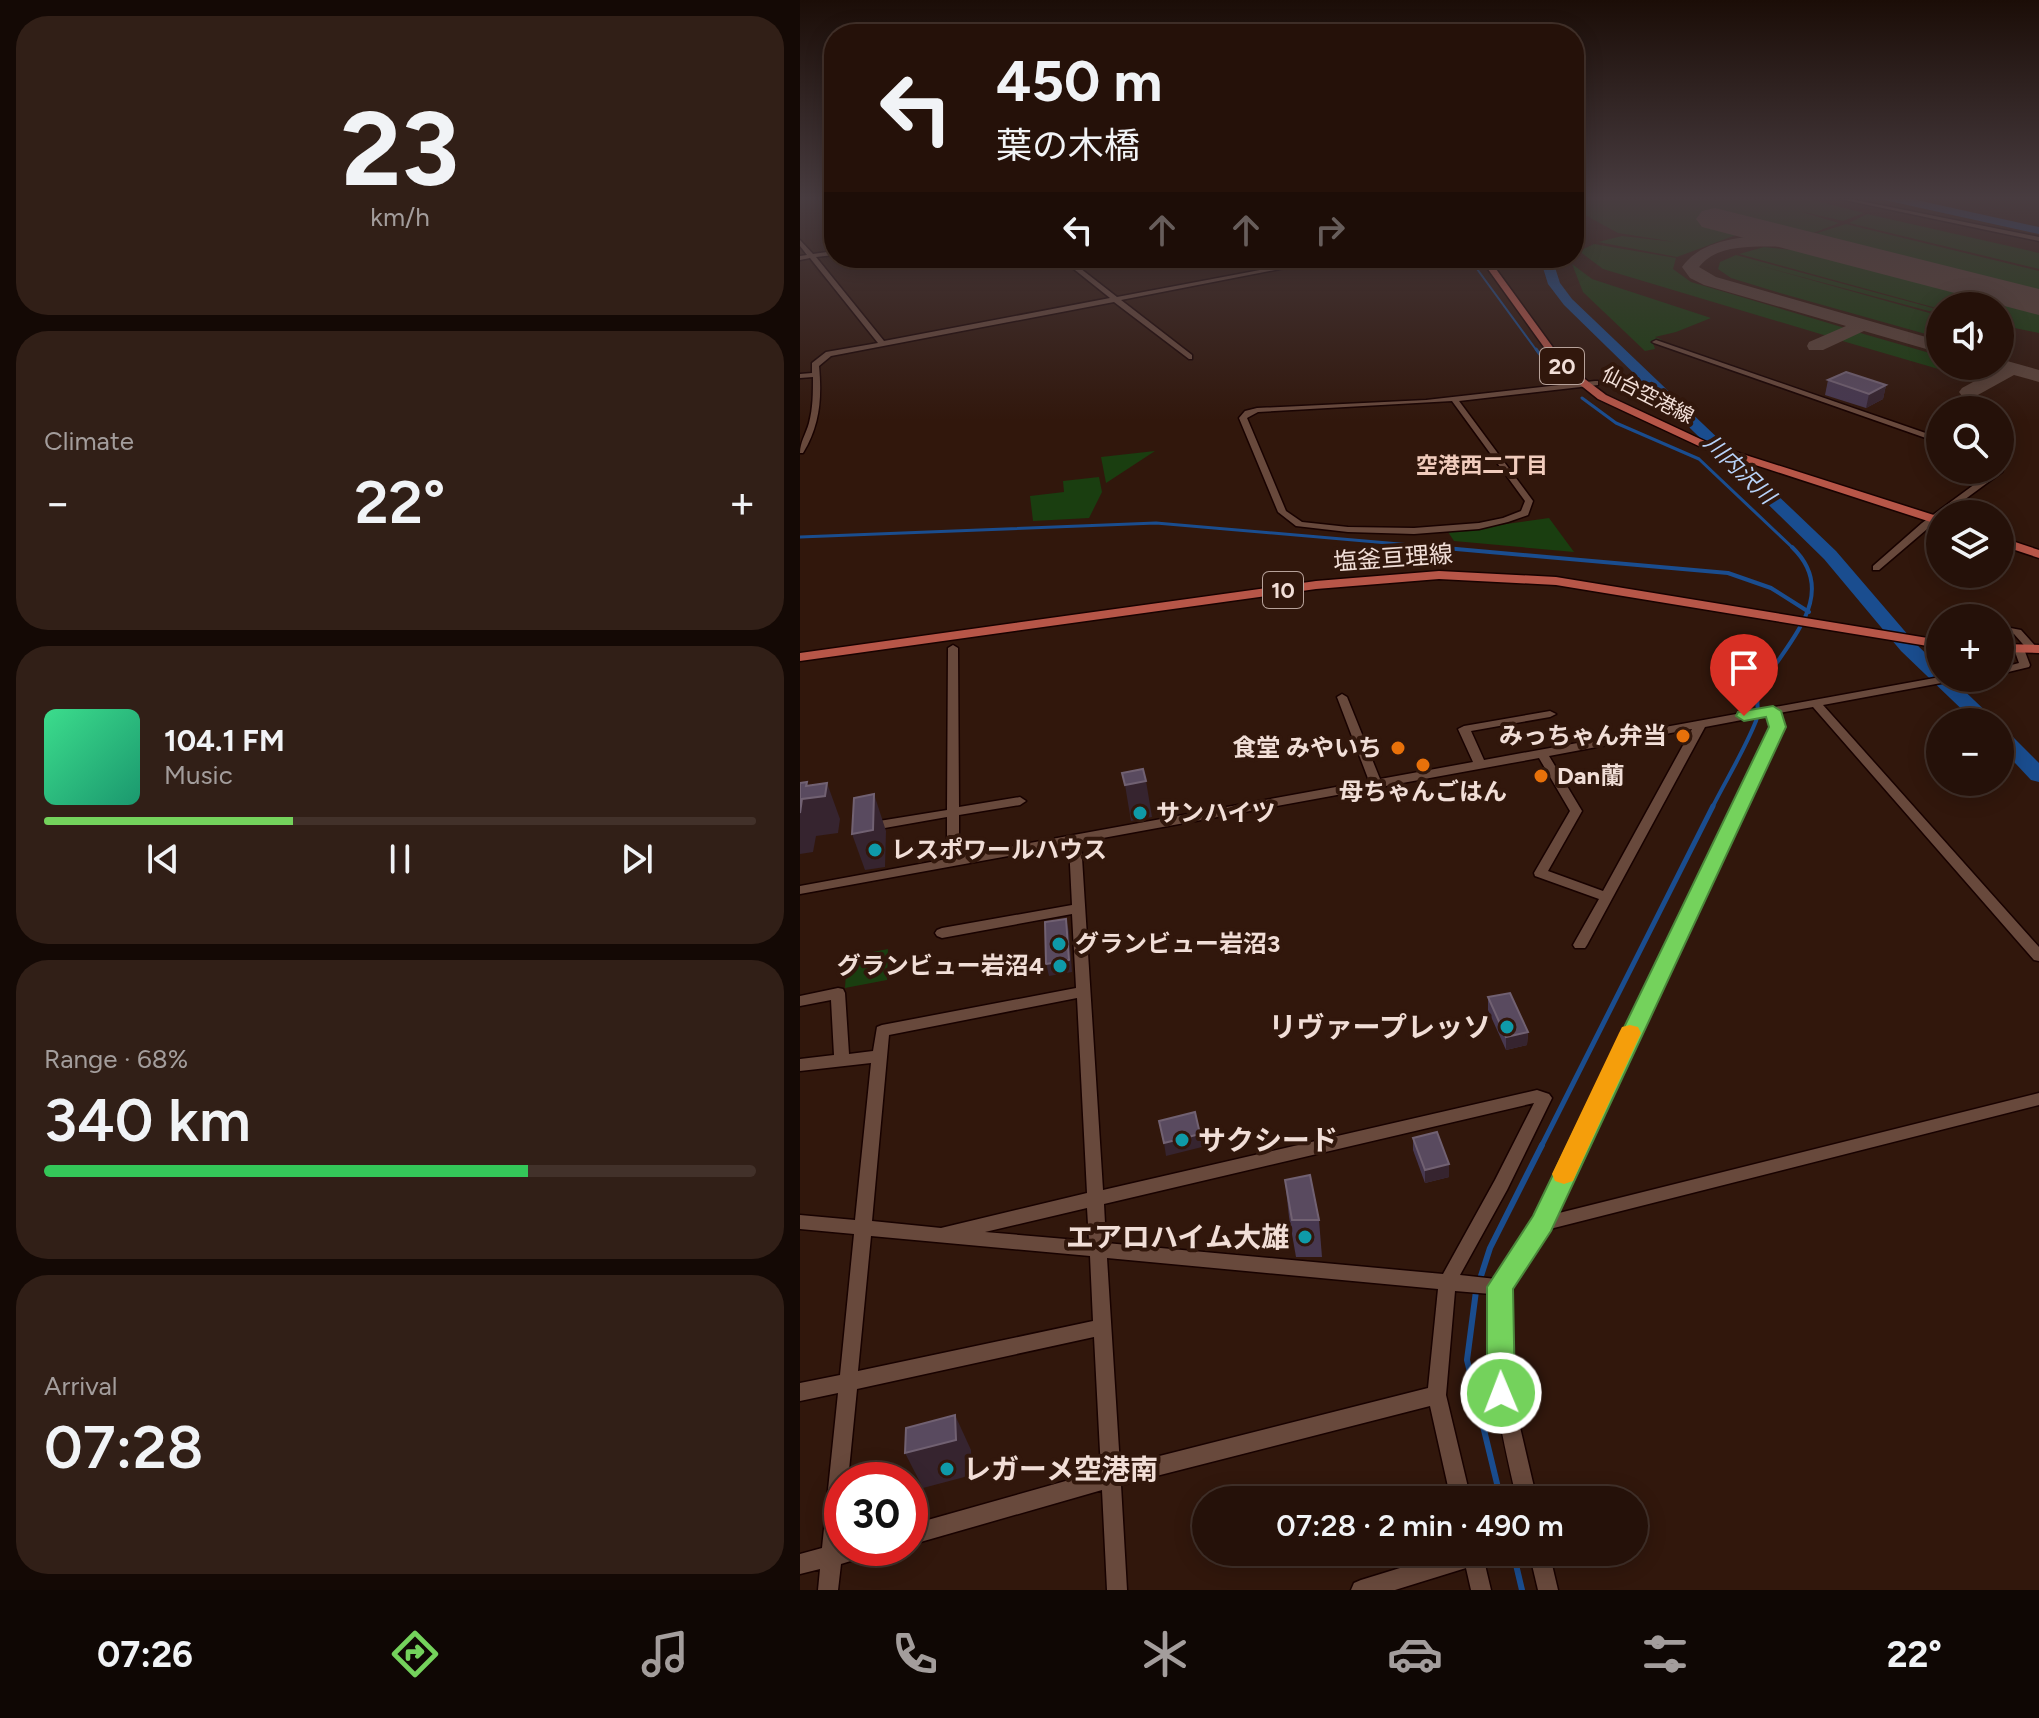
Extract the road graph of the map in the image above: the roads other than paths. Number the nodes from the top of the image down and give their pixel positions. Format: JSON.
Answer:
{"nodes":[{"id":1,"x":826,"y":273,"type":"edge"},
{"id":2,"x":1082,"y":273,"type":"edge"},
{"id":3,"x":1252,"y":273,"type":"edge"},
{"id":4,"x":1495,"y":273,"type":"edge"},
{"id":5,"x":1503,"y":273,"type":"edge"},
{"id":6,"x":1115,"y":299,"type":"junction"},
{"id":7,"x":1656,"y":342,"type":"dead end"},
{"id":8,"x":882,"y":343,"type":"junction"},
{"id":9,"x":1189,"y":357,"type":"dead end"},
{"id":10,"x":800,"y":369,"type":"edge"},
{"id":11,"x":816,"y":372,"type":"junction"},
{"id":12,"x":800,"y":376,"type":"edge"},
{"id":13,"x":1595,"y":383,"type":"junction"},
{"id":14,"x":1583,"y":385,"type":"junction"},
{"id":15,"x":1455,"y":400,"type":"junction"},
{"id":16,"x":1672,"y":429,"type":"junction"},
{"id":17,"x":1926,"y":436,"type":"edge"},
{"id":18,"x":800,"y":451,"type":"edge"},
{"id":19,"x":1981,"y":484,"type":"edge"},
{"id":20,"x":1960,"y":500,"type":"edge"},
{"id":21,"x":1926,"y":513,"type":"edge"},
{"id":22,"x":1926,"y":527,"type":"edge"},
{"id":23,"x":2014,"y":538,"type":"edge"},
{"id":24,"x":2014,"y":546,"type":"edge"},
{"id":25,"x":2039,"y":546,"type":"edge"},
{"id":26,"x":2039,"y":554,"type":"edge"},
{"id":27,"x":1876,"y":568,"type":"dead end"},
{"id":28,"x":2014,"y":632,"type":"edge"},
{"id":29,"x":1926,"y":642,"type":"edge"},
{"id":30,"x":953,"y":648,"type":"dead end"},
{"id":31,"x":2030,"y":649,"type":"edge"},
{"id":32,"x":800,"y":657,"type":"edge"},
{"id":33,"x":2014,"y":668,"type":"edge"},
{"id":34,"x":1926,"y":683,"type":"edge"},
{"id":35,"x":1342,"y":697,"type":"dead end"},
{"id":36,"x":1815,"y":703,"type":"junction"},
{"id":37,"x":1772,"y":711,"type":"junction"},
{"id":38,"x":1550,"y":714,"type":"dead end"},
{"id":39,"x":1701,"y":724,"type":"junction"},
{"id":40,"x":1542,"y":753,"type":"junction"},
{"id":41,"x":1480,"y":765,"type":"junction"},
{"id":42,"x":1376,"y":784,"type":"junction"},
{"id":43,"x":1020,"y":801,"type":"dead end"},
{"id":44,"x":953,"y":813,"type":"junction"},
{"id":45,"x":879,"y":825,"type":"dead end"},
{"id":46,"x":1075,"y":840,"type":"junction"},
{"id":47,"x":953,"y":862,"type":"junction"},
{"id":48,"x":800,"y":890,"type":"edge"},
{"id":49,"x":1606,"y":897,"type":"junction"},
{"id":50,"x":1079,"y":908,"type":"junction"},
{"id":51,"x":942,"y":933,"type":"dead end"},
{"id":52,"x":1580,"y":945,"type":"dead end"},
{"id":53,"x":2039,"y":956,"type":"edge"},
{"id":54,"x":1083,"y":992,"type":"junction"},
{"id":55,"x":800,"y":1001,"type":"edge"},
{"id":56,"x":881,"y":1056,"type":"junction"},
{"id":57,"x":842,"y":1060,"type":"junction"},
{"id":58,"x":800,"y":1065,"type":"edge"},
{"id":59,"x":2039,"y":1099,"type":"edge"},
{"id":60,"x":1094,"y":1197,"type":"junction"},
{"id":61,"x":800,"y":1222,"type":"edge"},
{"id":62,"x":1542,"y":1224,"type":"junction"},
{"id":63,"x":864,"y":1228,"type":"junction"},
{"id":64,"x":947,"y":1233,"type":"junction"},
{"id":65,"x":1098,"y":1251,"type":"junction"},
{"id":66,"x":1452,"y":1284,"type":"junction"},
{"id":67,"x":1500,"y":1287,"type":"junction"},
{"id":68,"x":1102,"y":1327,"type":"junction"},
{"id":69,"x":850,"y":1380,"type":"junction"},
{"id":70,"x":800,"y":1392,"type":"edge"},
{"id":71,"x":1437,"y":1395,"type":"junction"},
{"id":72,"x":842,"y":1462,"type":"edge"},
{"id":73,"x":1111,"y":1478,"type":"junction"},
{"id":74,"x":1458,"y":1486,"type":"edge"},
{"id":75,"x":1524,"y":1486,"type":"edge"},
{"id":76,"x":928,"y":1530,"type":"edge"},
{"id":77,"x":824,"y":1559,"type":"edge"},
{"id":78,"x":800,"y":1564,"type":"edge"},
{"id":79,"x":831,"y":1566,"type":"edge"},
{"id":80,"x":1436,"y":1566,"type":"edge"},
{"id":81,"x":1476,"y":1566,"type":"edge"},
{"id":82,"x":1542,"y":1566,"type":"edge"},
{"id":83,"x":828,"y":1590,"type":"edge"},
{"id":84,"x":1117,"y":1590,"type":"edge"},
{"id":85,"x":1361,"y":1590,"type":"edge"},
{"id":86,"x":1481,"y":1590,"type":"edge"},
{"id":87,"x":1548,"y":1590,"type":"edge"}],
"edges":[{"from":1,"to":8,"type":"street"},
{"from":2,"to":6,"type":"street"},
{"from":3,"to":6,"type":"street"},
{"from":4,"to":14,"type":"main road","name":"仙台空港線","number":"20"},
{"from":5,"to":13,"type":"main road","name":"仙台空港線","number":"20"},
{"from":6,"to":8,"type":"street"},
{"from":6,"to":9,"type":"street"},
{"from":7,"to":17,"type":"street"},
{"from":8,"to":11,"type":"street"},
{"from":10,"to":11,"type":"street"},
{"from":11,"to":12,"type":"street"},
{"from":11,"to":18,"type":"street"},
{"from":13,"to":14,"type":"street"},
{"from":13,"to":16,"type":"main road","name":"仙台空港線","number":"20"},
{"from":14,"to":15,"type":"street"},
{"from":14,"to":16,"type":"main road","name":"仙台空港線","number":"20"},
{"from":15,"to":15,"type":"street"},
{"from":16,"to":21,"type":"main road","name":"仙台空港線","number":"20"},
{"from":19,"to":20,"type":"street"},
{"from":22,"to":27,"type":"street"},
{"from":23,"to":25,"type":"main road"},
{"from":24,"to":26,"type":"main road"},
{"from":28,"to":31,"type":"street"},
{"from":29,"to":32,"type":"main road","name":"塩釜亘理線","number":"10"},
{"from":30,"to":44,"type":"street"},
{"from":31,"to":33,"type":"street"},
{"from":34,"to":36,"type":"street"},
{"from":35,"to":42,"type":"street"},
{"from":36,"to":37,"type":"street"},
{"from":36,"to":53,"type":"street"},
{"from":37,"to":39,"type":"street"},
{"from":37,"to":62,"type":"street"},
{"from":38,"to":41,"type":"street"},
{"from":39,"to":40,"type":"street"},
{"from":39,"to":49,"type":"street"},
{"from":40,"to":41,"type":"street"},
{"from":40,"to":49,"type":"street"},
{"from":41,"to":42,"type":"street"},
{"from":42,"to":46,"type":"street"},
{"from":43,"to":44,"type":"street"},
{"from":44,"to":45,"type":"street"},
{"from":44,"to":47,"type":"street"},
{"from":46,"to":47,"type":"street"},
{"from":46,"to":50,"type":"street"},
{"from":47,"to":48,"type":"street"},
{"from":49,"to":52,"type":"street"},
{"from":50,"to":51,"type":"street"},
{"from":50,"to":54,"type":"street"},
{"from":54,"to":56,"type":"street"},
{"from":54,"to":60,"type":"street"},
{"from":55,"to":57,"type":"street"},
{"from":56,"to":57,"type":"street"},
{"from":56,"to":63,"type":"street"},
{"from":57,"to":58,"type":"street"},
{"from":59,"to":62,"type":"street"},
{"from":60,"to":64,"type":"street"},
{"from":60,"to":65,"type":"street"},
{"from":60,"to":66,"type":"street"},
{"from":61,"to":63,"type":"street"},
{"from":62,"to":67,"type":"street"},
{"from":63,"to":64,"type":"street"},
{"from":63,"to":69,"type":"street"},
{"from":64,"to":65,"type":"street"},
{"from":65,"to":66,"type":"street"},
{"from":65,"to":68,"type":"street"},
{"from":66,"to":67,"type":"street"},
{"from":66,"to":71,"type":"street"},
{"from":67,"to":75,"type":"street"},
{"from":68,"to":69,"type":"street"},
{"from":68,"to":73,"type":"street"},
{"from":69,"to":70,"type":"street"},
{"from":69,"to":72,"type":"street"},
{"from":71,"to":73,"type":"street"},
{"from":71,"to":74,"type":"street"},
{"from":73,"to":76,"type":"street"},
{"from":73,"to":84,"type":"street"},
{"from":77,"to":78,"type":"street"},
{"from":79,"to":83,"type":"street"},
{"from":80,"to":85,"type":"street"},
{"from":81,"to":86,"type":"street"},
{"from":82,"to":87,"type":"street"}]}
